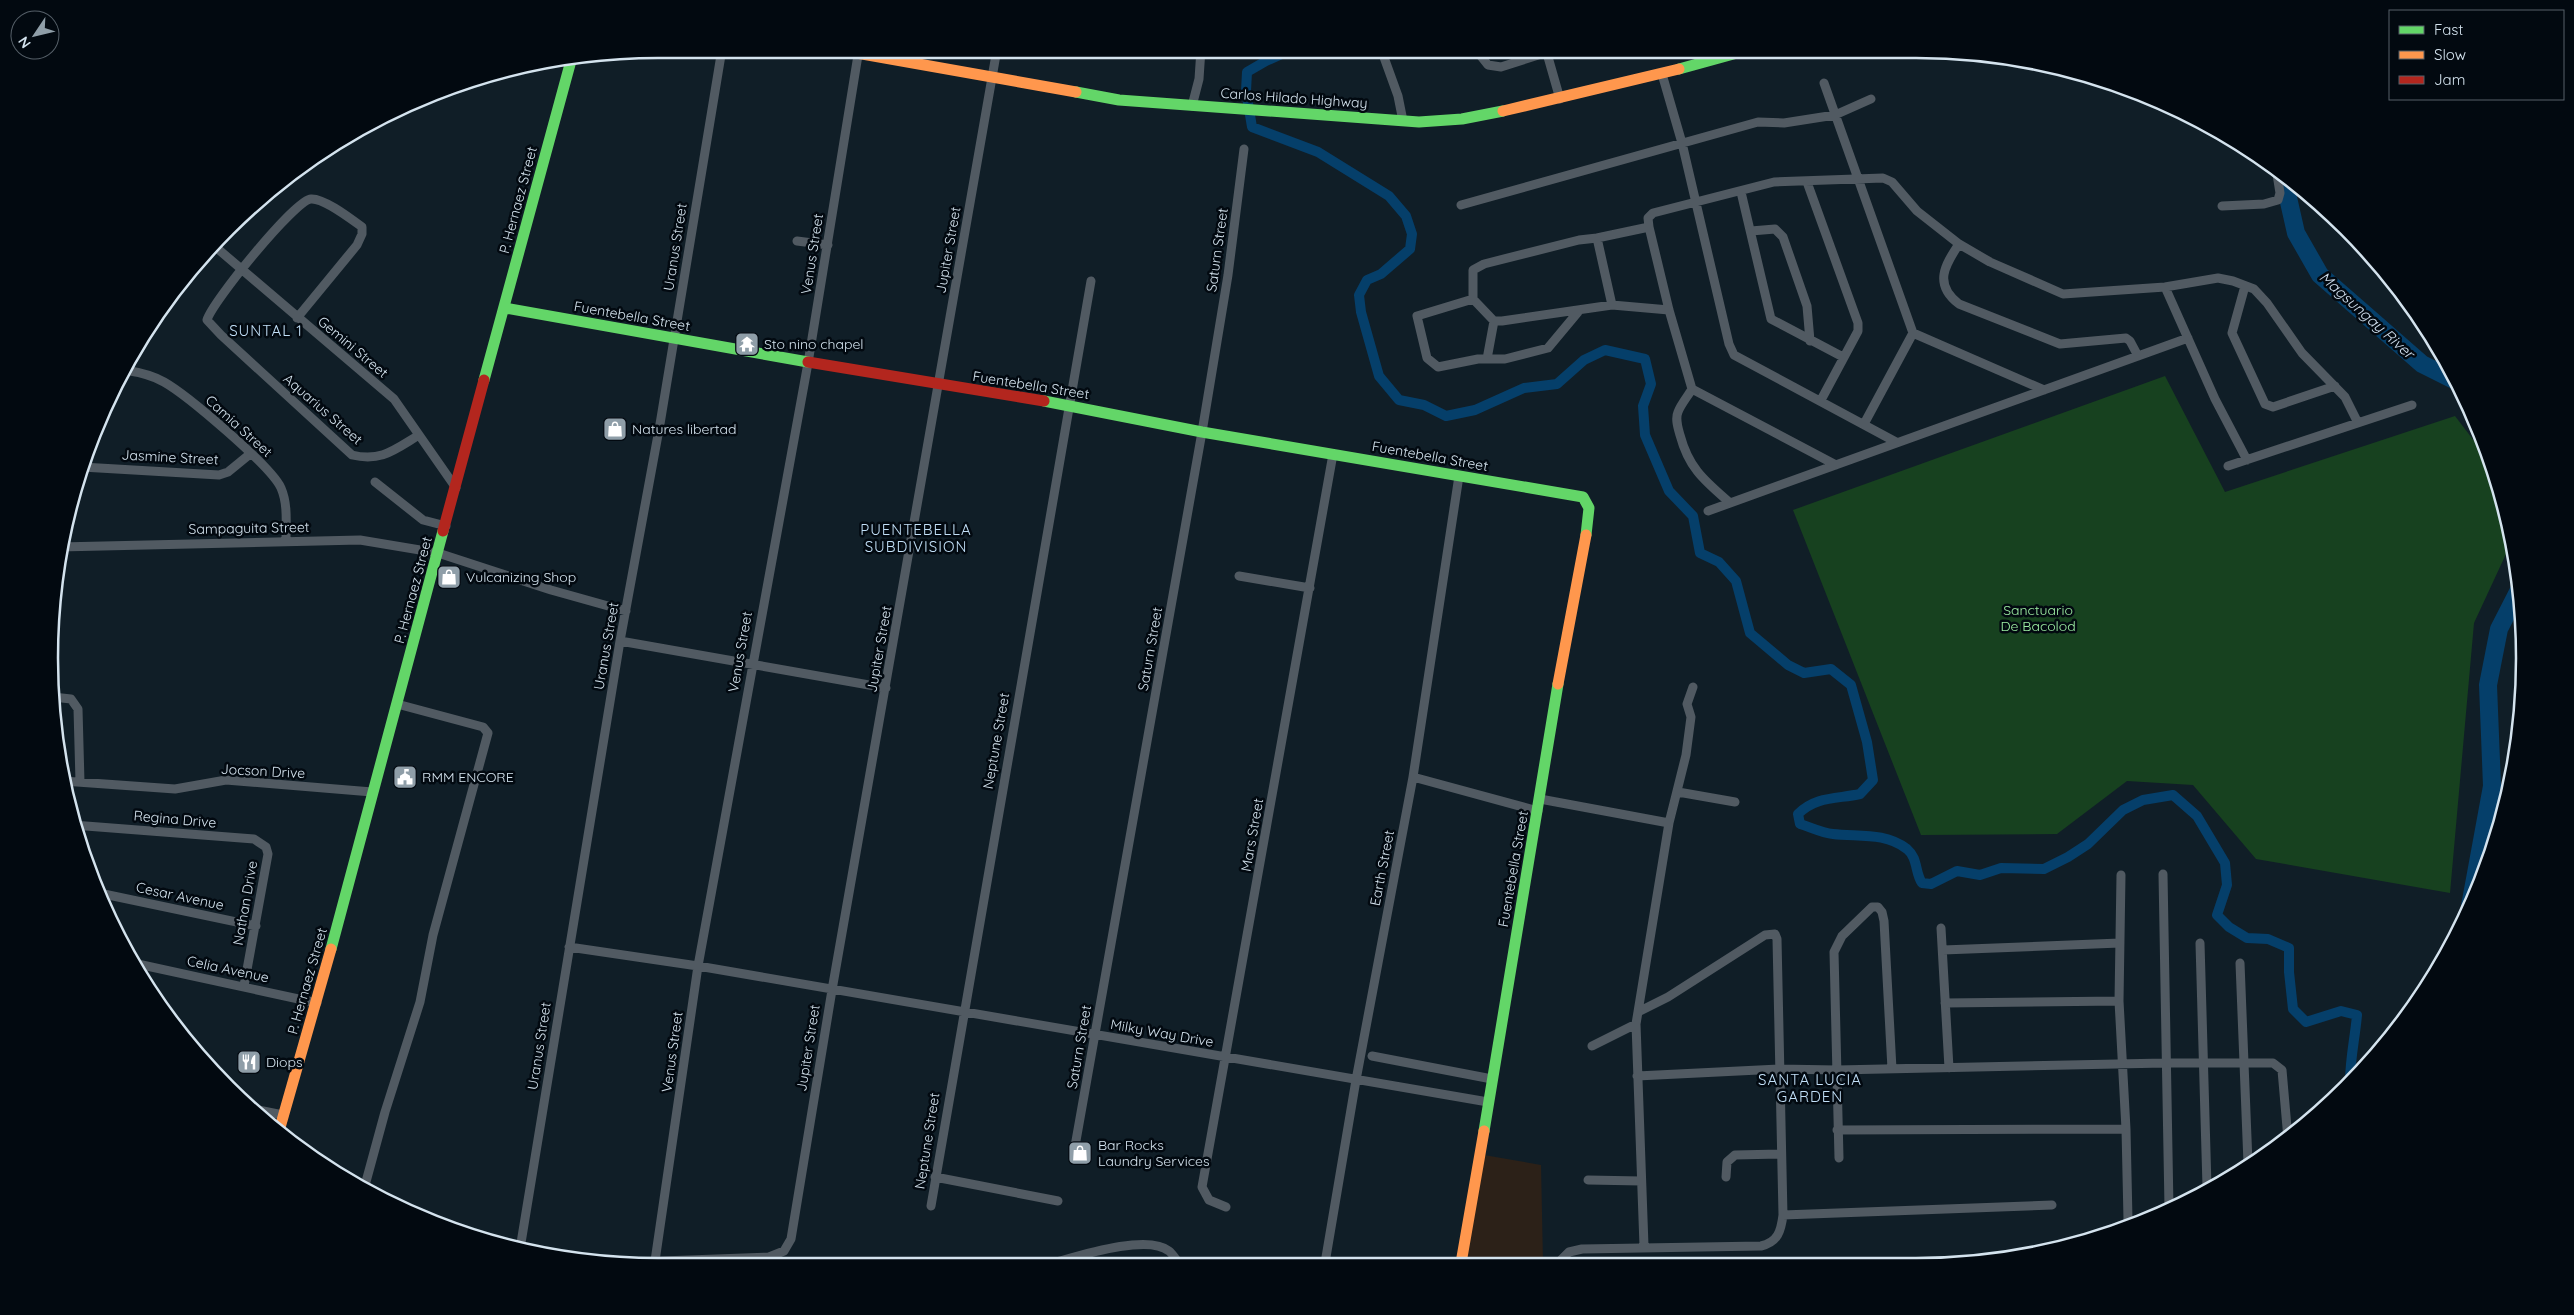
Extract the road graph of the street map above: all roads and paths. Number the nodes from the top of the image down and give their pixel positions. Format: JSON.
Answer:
{"nodes":[{"id":1,"x":721,"y":58,"type":"edge"},
{"id":2,"x":858,"y":58,"type":"edge"},
{"id":3,"x":894,"y":58,"type":"edge"},
{"id":4,"x":996,"y":58,"type":"edge"},
{"id":5,"x":1200,"y":58,"type":"edge"},
{"id":6,"x":1384,"y":58,"type":"edge"},
{"id":7,"x":1481,"y":58,"type":"edge"},
{"id":8,"x":1528,"y":58,"type":"edge"},
{"id":9,"x":1551,"y":58,"type":"edge"},
{"id":10,"x":1719,"y":58,"type":"edge"},
{"id":11,"x":570,"y":64,"type":"edge"},
{"id":12,"x":1662,"y":74,"type":"junction"},
{"id":13,"x":993,"y":78,"type":"junction"},
{"id":14,"x":1824,"y":83,"type":"dead end"},
{"id":15,"x":1560,"y":99,"type":"junction"},
{"id":16,"x":1871,"y":99,"type":"dead end"},
{"id":17,"x":1192,"y":106,"type":"junction"},
{"id":18,"x":1834,"y":115,"type":"junction"},
{"id":19,"x":1402,"y":121,"type":"junction"},
{"id":20,"x":1682,"y":143,"type":"junction"},
{"id":21,"x":1244,"y":149,"type":"dead end"},
{"id":22,"x":1858,"y":178,"type":"junction"},
{"id":23,"x":2278,"y":178,"type":"edge"},
{"id":24,"x":1807,"y":182,"type":"junction"},
{"id":25,"x":1741,"y":192,"type":"junction"},
{"id":26,"x":1696,"y":204,"type":"junction"},
{"id":27,"x":1461,"y":205,"type":"dead end"},
{"id":28,"x":2222,"y":206,"type":"dead end"},
{"id":29,"x":1649,"y":227,"type":"junction"},
{"id":30,"x":1751,"y":231,"type":"junction"},
{"id":31,"x":1597,"y":238,"type":"junction"},
{"id":32,"x":797,"y":241,"type":"dead end"},
{"id":33,"x":1959,"y":244,"type":"junction"},
{"id":34,"x":828,"y":245,"type":"junction"},
{"id":35,"x":218,"y":249,"type":"edge"},
{"id":36,"x":241,"y":270,"type":"junction"},
{"id":37,"x":1091,"y":282,"type":"dead end"},
{"id":38,"x":2245,"y":286,"type":"junction"},
{"id":39,"x":2165,"y":287,"type":"junction"},
{"id":40,"x":1473,"y":299,"type":"junction"},
{"id":41,"x":1612,"y":305,"type":"junction"},
{"id":42,"x":505,"y":308,"type":"junction"},
{"id":43,"x":1669,"y":310,"type":"junction"},
{"id":44,"x":1578,"y":312,"type":"junction"},
{"id":45,"x":298,"y":318,"type":"junction"},
{"id":46,"x":1494,"y":321,"type":"junction"},
{"id":47,"x":1913,"y":333,"type":"junction"},
{"id":48,"x":2188,"y":338,"type":"junction"},
{"id":49,"x":674,"y":339,"type":"junction"},
{"id":50,"x":1810,"y":341,"type":"junction"},
{"id":51,"x":2138,"y":356,"type":"junction"},
{"id":52,"x":1843,"y":357,"type":"junction"},
{"id":53,"x":1487,"y":359,"type":"junction"},
{"id":54,"x":808,"y":363,"type":"junction"},
{"id":55,"x":130,"y":371,"type":"edge"},
{"id":56,"x":937,"y":385,"type":"junction"},
{"id":57,"x":2335,"y":386,"type":"junction"},
{"id":58,"x":1692,"y":389,"type":"junction"},
{"id":59,"x":2044,"y":390,"type":"junction"},
{"id":60,"x":1821,"y":400,"type":"junction"},
{"id":61,"x":1070,"y":405,"type":"junction"},
{"id":62,"x":2412,"y":406,"type":"dead end"},
{"id":63,"x":2358,"y":423,"type":"junction"},
{"id":64,"x":1864,"y":424,"type":"junction"},
{"id":65,"x":1202,"y":432,"type":"junction"},
{"id":66,"x":419,"y":435,"type":"junction"},
{"id":67,"x":1896,"y":442,"type":"junction"},
{"id":68,"x":250,"y":454,"type":"junction"},
{"id":69,"x":1333,"y":454,"type":"junction"},
{"id":70,"x":2247,"y":460,"type":"junction"},
{"id":71,"x":1836,"y":465,"type":"junction"},
{"id":72,"x":2228,"y":466,"type":"dead end"},
{"id":73,"x":88,"y":467,"type":"edge"},
{"id":74,"x":1459,"y":476,"type":"junction"},
{"id":75,"x":375,"y":482,"type":"dead end"},
{"id":76,"x":456,"y":488,"type":"junction"},
{"id":77,"x":1730,"y":503,"type":"junction"},
{"id":78,"x":1708,"y":511,"type":"dead end"},
{"id":79,"x":446,"y":526,"type":"junction"},
{"id":80,"x":286,"y":541,"type":"junction"},
{"id":81,"x":68,"y":547,"type":"edge"},
{"id":82,"x":438,"y":553,"type":"junction"},
{"id":83,"x":1239,"y":576,"type":"dead end"},
{"id":84,"x":1310,"y":588,"type":"junction"},
{"id":85,"x":626,"y":611,"type":"junction"},
{"id":86,"x":620,"y":641,"type":"junction"},
{"id":87,"x":752,"y":666,"type":"junction"},
{"id":88,"x":1692,"y":687,"type":"dead end"},
{"id":89,"x":886,"y":688,"type":"junction"},
{"id":90,"x":59,"y":698,"type":"edge"},
{"id":91,"x":397,"y":704,"type":"junction"},
{"id":92,"x":1413,"y":778,"type":"junction"},
{"id":93,"x":71,"y":781,"type":"edge"},
{"id":94,"x":80,"y":782,"type":"junction"},
{"id":95,"x":372,"y":792,"type":"junction"},
{"id":96,"x":1678,"y":792,"type":"junction"},
{"id":97,"x":1540,"y":799,"type":"junction"},
{"id":98,"x":1735,"y":802,"type":"dead end"},
{"id":99,"x":1538,"y":811,"type":"junction"},
{"id":100,"x":1669,"y":823,"type":"junction"},
{"id":101,"x":82,"y":826,"type":"edge"},
{"id":102,"x":268,"y":854,"type":"joint"},
{"id":103,"x":2162,"y":874,"type":"dead end"},
{"id":104,"x":2121,"y":875,"type":"dead end"},
{"id":105,"x":106,"y":895,"type":"edge"},
{"id":106,"x":256,"y":926,"type":"junction"},
{"id":107,"x":1941,"y":928,"type":"dead end"},
{"id":108,"x":2120,"y":943,"type":"junction"},
{"id":109,"x":2200,"y":943,"type":"dead end"},
{"id":110,"x":569,"y":947,"type":"junction"},
{"id":111,"x":1943,"y":950,"type":"junction"},
{"id":112,"x":2240,"y":963,"type":"dead end"},
{"id":113,"x":143,"y":966,"type":"edge"},
{"id":114,"x":698,"y":966,"type":"junction"},
{"id":115,"x":244,"y":986,"type":"junction"},
{"id":116,"x":832,"y":990,"type":"junction"},
{"id":117,"x":2119,"y":1001,"type":"junction"},
{"id":118,"x":317,"y":1003,"type":"junction"},
{"id":119,"x":1945,"y":1003,"type":"junction"},
{"id":120,"x":962,"y":1011,"type":"junction"},
{"id":121,"x":1638,"y":1012,"type":"junction"},
{"id":122,"x":1636,"y":1024,"type":"junction"},
{"id":123,"x":1095,"y":1034,"type":"junction"},
{"id":124,"x":1592,"y":1046,"type":"dead end"},
{"id":125,"x":1372,"y":1056,"type":"dead end"},
{"id":126,"x":1224,"y":1058,"type":"junction"},
{"id":127,"x":2204,"y":1062,"type":"junction"},
{"id":128,"x":2165,"y":1063,"type":"junction"},
{"id":129,"x":2245,"y":1063,"type":"junction"},
{"id":130,"x":2124,"y":1064,"type":"junction"},
{"id":131,"x":1949,"y":1068,"type":"junction"},
{"id":132,"x":1779,"y":1069,"type":"junction"},
{"id":133,"x":1892,"y":1069,"type":"junction"},
{"id":134,"x":1836,"y":1070,"type":"junction"},
{"id":135,"x":1637,"y":1076,"type":"junction"},
{"id":136,"x":1492,"y":1079,"type":"junction"},
{"id":137,"x":1356,"y":1080,"type":"junction"},
{"id":138,"x":1488,"y":1102,"type":"junction"},
{"id":139,"x":265,"y":1111,"type":"edge"},
{"id":140,"x":284,"y":1115,"type":"junction"},
{"id":141,"x":281,"y":1125,"type":"edge"},
{"id":142,"x":2126,"y":1129,"type":"junction"},
{"id":143,"x":1837,"y":1130,"type":"junction"},
{"id":144,"x":2287,"y":1130,"type":"edge"},
{"id":145,"x":1074,"y":1152,"type":"dead end"},
{"id":146,"x":1781,"y":1154,"type":"junction"},
{"id":147,"x":2248,"y":1157,"type":"edge"},
{"id":148,"x":1839,"y":1158,"type":"dead end"},
{"id":149,"x":935,"y":1177,"type":"junction"},
{"id":150,"x":1726,"y":1177,"type":"dead end"},
{"id":151,"x":1588,"y":1180,"type":"dead end"},
{"id":152,"x":1641,"y":1181,"type":"junction"},
{"id":153,"x":366,"y":1182,"type":"edge"},
{"id":154,"x":2207,"y":1182,"type":"edge"},
{"id":155,"x":1058,"y":1201,"type":"dead end"},
{"id":156,"x":2170,"y":1201,"type":"edge"},
{"id":157,"x":2052,"y":1205,"type":"dead end"},
{"id":158,"x":930,"y":1206,"type":"dead end"},
{"id":159,"x":1226,"y":1208,"type":"dead end"},
{"id":160,"x":1783,"y":1215,"type":"junction"},
{"id":161,"x":2128,"y":1219,"type":"edge"},
{"id":162,"x":521,"y":1242,"type":"edge"},
{"id":163,"x":1644,"y":1246,"type":"junction"},
{"id":164,"x":1092,"y":1254,"type":"junction"},
{"id":165,"x":654,"y":1258,"type":"edge"},
{"id":166,"x":762,"y":1258,"type":"edge"},
{"id":167,"x":1075,"y":1258,"type":"edge"},
{"id":168,"x":1093,"y":1258,"type":"edge"},
{"id":169,"x":1175,"y":1258,"type":"edge"},
{"id":170,"x":1326,"y":1258,"type":"edge"},
{"id":171,"x":1461,"y":1258,"type":"edge"},
{"id":172,"x":1563,"y":1258,"type":"edge"}],
"edges":[{"from":1,"to":49,"type":"street","name":"Uranus Street"},
{"from":2,"to":34,"type":"street","name":"Venus Street"},
{"from":3,"to":13,"type":"main road","name":"Carlos Hilado Highway"},
{"from":4,"to":13,"type":"street","name":"Jupiter Street"},
{"from":5,"to":17,"type":"street"},
{"from":6,"to":19,"type":"street"},
{"from":7,"to":8,"type":"street"},
{"from":9,"to":15,"type":"street"},
{"from":10,"to":12,"type":"main road","name":"Carlos Hilado Highway"},
{"from":11,"to":42,"type":"main road","name":"P. Hernaez Street"},
{"from":12,"to":15,"type":"main road","name":"Carlos Hilado Highway"},
{"from":12,"to":20,"type":"street"},
{"from":13,"to":17,"type":"main road","name":"Carlos Hilado Highway"},
{"from":13,"to":56,"type":"street","name":"Jupiter Street"},
{"from":14,"to":18,"type":"street"},
{"from":15,"to":19,"type":"main road","name":"Carlos Hilado Highway"},
{"from":16,"to":18,"type":"street"},
{"from":17,"to":19,"type":"main road","name":"Carlos Hilado Highway"},
{"from":18,"to":20,"type":"street"},
{"from":18,"to":22,"type":"street"},
{"from":20,"to":26,"type":"street"},
{"from":20,"to":27,"type":"street"},
{"from":21,"to":65,"type":"street","name":"Saturn Street"},
{"from":22,"to":24,"type":"street"},
{"from":22,"to":33,"type":"street"},
{"from":22,"to":47,"type":"street"},
{"from":23,"to":28,"type":"street"},
{"from":24,"to":25,"type":"street"},
{"from":24,"to":52,"type":"street"},
{"from":25,"to":26,"type":"street"},
{"from":25,"to":30,"type":"street"},
{"from":26,"to":29,"type":"street"},
{"from":26,"to":60,"type":"street"},
{"from":29,"to":31,"type":"street"},
{"from":29,"to":43,"type":"street"},
{"from":30,"to":50,"type":"street"},
{"from":30,"to":50,"type":"street"},
{"from":31,"to":40,"type":"street"},
{"from":31,"to":41,"type":"street"},
{"from":32,"to":34,"type":"street"},
{"from":33,"to":39,"type":"street"},
{"from":33,"to":51,"type":"street"},
{"from":34,"to":54,"type":"street","name":"Venus Street"},
{"from":35,"to":36,"type":"street","name":"Gemini Street"},
{"from":36,"to":45,"type":"street","name":"Gemini Street"},
{"from":36,"to":45,"type":"street"},
{"from":36,"to":66,"type":"street","name":"Aquarius Street"},
{"from":37,"to":61,"type":"street","name":"Neptune Street"},
{"from":38,"to":39,"type":"street"},
{"from":38,"to":57,"type":"street"},
{"from":38,"to":57,"type":"street"},
{"from":39,"to":48,"type":"street"},
{"from":40,"to":46,"type":"street"},
{"from":40,"to":53,"type":"street"},
{"from":41,"to":43,"type":"street"},
{"from":41,"to":44,"type":"street"},
{"from":42,"to":49,"type":"main road","name":"Fuentebella Street"},
{"from":42,"to":76,"type":"main road","name":"P. Hernaez Street"},
{"from":43,"to":58,"type":"street"},
{"from":44,"to":46,"type":"street"},
{"from":44,"to":53,"type":"street"},
{"from":45,"to":66,"type":"street","name":"Gemini Street"},
{"from":46,"to":53,"type":"street"},
{"from":47,"to":59,"type":"street"},
{"from":47,"to":64,"type":"street"},
{"from":48,"to":51,"type":"street"},
{"from":48,"to":70,"type":"street"},
{"from":49,"to":54,"type":"main road","name":"Fuentebella Street"},
{"from":49,"to":85,"type":"street","name":"Uranus Street"},
{"from":50,"to":52,"type":"street"},
{"from":51,"to":59,"type":"street"},
{"from":52,"to":60,"type":"street"},
{"from":54,"to":56,"type":"main road","name":"Fuentebella Street"},
{"from":54,"to":87,"type":"street","name":"Venus Street"},
{"from":55,"to":68,"type":"street","name":"Camia Street"},
{"from":56,"to":61,"type":"main road","name":"Fuentebella Street"},
{"from":56,"to":89,"type":"street","name":"Jupiter Street"},
{"from":57,"to":63,"type":"street"},
{"from":58,"to":71,"type":"street"},
{"from":58,"to":77,"type":"street"},
{"from":59,"to":67,"type":"street"},
{"from":60,"to":64,"type":"street"},
{"from":61,"to":65,"type":"main road","name":"Fuentebella Street"},
{"from":61,"to":120,"type":"street","name":"Neptune Street"},
{"from":62,"to":63,"type":"street"},
{"from":63,"to":70,"type":"street"},
{"from":64,"to":67,"type":"street"},
{"from":65,"to":69,"type":"main road","name":"Fuentebella Street"},
{"from":65,"to":123,"type":"street","name":"Saturn Street"},
{"from":66,"to":76,"type":"street","name":"Gemini Street"},
{"from":67,"to":71,"type":"street"},
{"from":68,"to":73,"type":"street","name":"Jasmine Street"},
{"from":68,"to":80,"type":"street","name":"Camia Street"},
{"from":69,"to":74,"type":"main road","name":"Fuentebella Street"},
{"from":69,"to":84,"type":"street","name":"Mars Street"},
{"from":70,"to":72,"type":"street"},
{"from":71,"to":77,"type":"street"},
{"from":74,"to":92,"type":"street","name":"Earth Street"},
{"from":74,"to":97,"type":"main road","name":"Fuentebella Street"},
{"from":75,"to":79,"type":"street"},
{"from":76,"to":79,"type":"main road","name":"P. Hernaez Street"},
{"from":77,"to":78,"type":"street"},
{"from":79,"to":82,"type":"main road","name":"P. Hernaez Street"},
{"from":80,"to":81,"type":"street","name":"Sampaguita Street"},
{"from":80,"to":82,"type":"street","name":"Sampaguita Street"},
{"from":82,"to":85,"type":"street","name":"Sampaguita Street"},
{"from":82,"to":91,"type":"main road","name":"P. Hernaez Street"},
{"from":83,"to":84,"type":"street"},
{"from":84,"to":126,"type":"street","name":"Mars Street"},
{"from":85,"to":86,"type":"street","name":"Uranus Street"},
{"from":86,"to":87,"type":"street"},
{"from":86,"to":110,"type":"street","name":"Uranus Street"},
{"from":87,"to":89,"type":"street"},
{"from":87,"to":114,"type":"street","name":"Venus Street"},
{"from":88,"to":96,"type":"street"},
{"from":89,"to":116,"type":"street","name":"Jupiter Street"},
{"from":90,"to":94,"type":"street"},
{"from":91,"to":95,"type":"main road","name":"P. Hernaez Street"},
{"from":91,"to":153,"type":"street"},
{"from":92,"to":99,"type":"street"},
{"from":92,"to":137,"type":"street","name":"Earth Street"},
{"from":93,"to":94,"type":"street","name":"Jocson Drive"},
{"from":94,"to":95,"type":"street","name":"Jocson Drive"},
{"from":95,"to":118,"type":"main road","name":"P. Hernaez Street"},
{"from":96,"to":98,"type":"street"},
{"from":96,"to":100,"type":"street"},
{"from":97,"to":99,"type":"main road","name":"Fuentebella Street"},
{"from":97,"to":100,"type":"street"},
{"from":99,"to":136,"type":"main road","name":"Fuentebella Street"},
{"from":100,"to":121,"type":"street"},
{"from":101,"to":102,"type":"street","name":"Regina Drive"},
{"from":102,"to":106,"type":"street","name":"Nathan Drive"},
{"from":103,"to":128,"type":"street"},
{"from":104,"to":108,"type":"street"},
{"from":105,"to":106,"type":"street","name":"Cesar Avenue"},
{"from":106,"to":115,"type":"street","name":"Nathan Drive"},
{"from":107,"to":111,"type":"street"},
{"from":108,"to":111,"type":"street"},
{"from":108,"to":117,"type":"street"},
{"from":109,"to":127,"type":"street"},
{"from":110,"to":114,"type":"street","name":"Milky Way Drive"},
{"from":110,"to":162,"type":"street","name":"Uranus Street"},
{"from":111,"to":119,"type":"street"},
{"from":112,"to":129,"type":"street"},
{"from":113,"to":115,"type":"street","name":"Celia Avenue"},
{"from":114,"to":116,"type":"street","name":"Milky Way Drive"},
{"from":114,"to":165,"type":"street","name":"Venus Street"},
{"from":115,"to":118,"type":"street","name":"Celia Avenue"},
{"from":116,"to":120,"type":"street","name":"Milky Way Drive"},
{"from":116,"to":166,"type":"street","name":"Jupiter Street"},
{"from":117,"to":119,"type":"street"},
{"from":117,"to":130,"type":"street"},
{"from":118,"to":140,"type":"main road","name":"P. Hernaez Street"},
{"from":119,"to":131,"type":"street"},
{"from":120,"to":123,"type":"street","name":"Milky Way Drive"},
{"from":120,"to":149,"type":"street","name":"Neptune Street"},
{"from":121,"to":122,"type":"street"},
{"from":121,"to":132,"type":"street"},
{"from":122,"to":124,"type":"street"},
{"from":122,"to":135,"type":"street"},
{"from":123,"to":126,"type":"street","name":"Milky Way Drive"},
{"from":123,"to":145,"type":"street","name":"Saturn Street"},
{"from":125,"to":136,"type":"street"},
{"from":126,"to":137,"type":"street","name":"Milky Way Drive"},
{"from":126,"to":159,"type":"street","name":"Mars Street"},
{"from":127,"to":128,"type":"street"},
{"from":127,"to":129,"type":"street"},
{"from":127,"to":154,"type":"street"},
{"from":128,"to":130,"type":"street"},
{"from":128,"to":156,"type":"street"},
{"from":129,"to":144,"type":"street"},
{"from":129,"to":147,"type":"street"},
{"from":130,"to":131,"type":"street"},
{"from":130,"to":142,"type":"street"},
{"from":131,"to":133,"type":"street"},
{"from":132,"to":134,"type":"street"},
{"from":132,"to":135,"type":"street"},
{"from":132,"to":146,"type":"street"},
{"from":133,"to":134,"type":"street"},
{"from":133,"to":134,"type":"street"},
{"from":134,"to":143,"type":"street"},
{"from":135,"to":152,"type":"street"},
{"from":136,"to":138,"type":"main road","name":"Fuentebella Street"},
{"from":137,"to":138,"type":"street","name":"Milky Way Drive"},
{"from":137,"to":170,"type":"street","name":"Earth Street"},
{"from":138,"to":171,"type":"main road","name":"Fuentebella Street"},
{"from":139,"to":140,"type":"street"},
{"from":140,"to":141,"type":"main road","name":"P. Hernaez Street"},
{"from":142,"to":143,"type":"street"},
{"from":142,"to":161,"type":"street"},
{"from":143,"to":148,"type":"street"},
{"from":146,"to":150,"type":"street"},
{"from":146,"to":160,"type":"street"},
{"from":149,"to":155,"type":"street"},
{"from":149,"to":158,"type":"street","name":"Neptune Street"},
{"from":151,"to":152,"type":"street"},
{"from":152,"to":163,"type":"street"},
{"from":157,"to":160,"type":"street"},
{"from":160,"to":163,"type":"street"},
{"from":163,"to":172,"type":"street"},
{"from":164,"to":167,"type":"street"},
{"from":164,"to":168,"type":"street"},
{"from":164,"to":169,"type":"street"}]}
